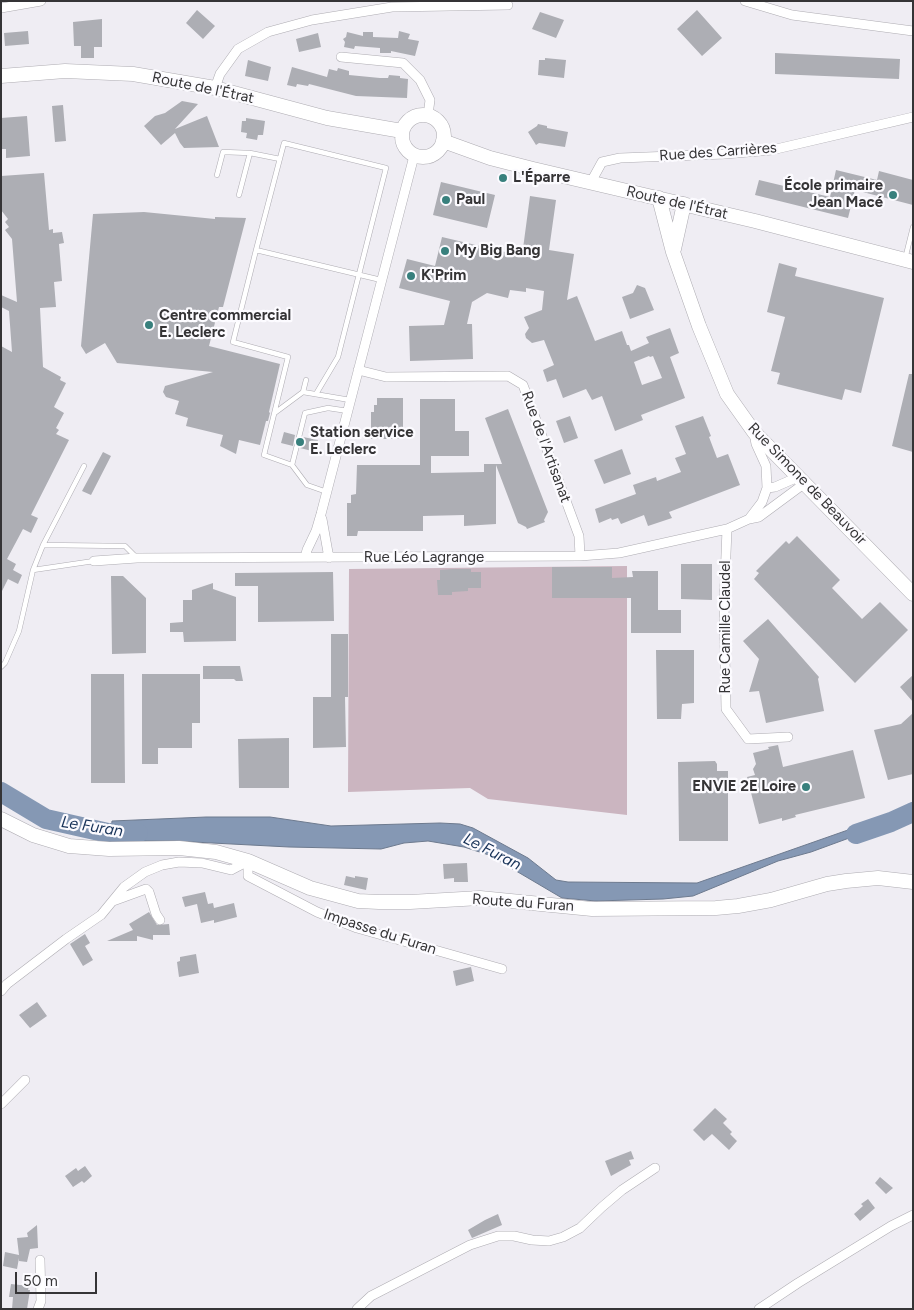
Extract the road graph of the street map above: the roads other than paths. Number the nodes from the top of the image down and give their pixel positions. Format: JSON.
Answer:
{"nodes":[{"id":1,"x":40,"y":1,"type":"edge"},
{"id":2,"x":745,"y":1,"type":"edge"},
{"id":3,"x":508,"y":5,"type":"dead end"},
{"id":4,"x":1,"y":8,"type":"edge"},
{"id":5,"x":913,"y":31,"type":"edge"},
{"id":6,"x":342,"y":57,"type":"dead end"},
{"id":7,"x":1,"y":76,"type":"edge"},
{"id":8,"x":215,"y":88,"type":"junction"},
{"id":9,"x":428,"y":116,"type":"junction"},
{"id":10,"x":913,"y":117,"type":"edge"},
{"id":11,"x":402,"y":131,"type":"junction"},
{"id":12,"x":443,"y":141,"type":"junction"},
{"id":13,"x":250,"y":153,"type":"junction"},
{"id":14,"x":414,"y":156,"type":"junction"},
{"id":15,"x":280,"y":159,"type":"junction"},
{"id":16,"x":217,"y":175,"type":"dead end"},
{"id":17,"x":591,"y":182,"type":"junction"},
{"id":18,"x":238,"y":195,"type":"dead end"},
{"id":19,"x":659,"y":198,"type":"junction"},
{"id":20,"x":684,"y":204,"type":"junction"},
{"id":21,"x":913,"y":227,"type":"edge"},
{"id":22,"x":256,"y":250,"type":"junction"},
{"id":23,"x":673,"y":252,"type":"junction"},
{"id":24,"x":909,"y":261,"type":"edge"},
{"id":25,"x":359,"y":275,"type":"junction"},
{"id":26,"x":381,"y":280,"type":"junction"},
{"id":27,"x":358,"y":370,"type":"junction"},
{"id":28,"x":306,"y":380,"type":"dead end"},
{"id":29,"x":303,"y":392,"type":"junction"},
{"id":30,"x":316,"y":394,"type":"junction"},
{"id":31,"x":350,"y":400,"type":"junction"},
{"id":32,"x":348,"y":411,"type":"junction"},
{"id":33,"x":275,"y":412,"type":"junction"},
{"id":34,"x":754,"y":432,"type":"junction"},
{"id":35,"x":84,"y":466,"type":"dead end"},
{"id":36,"x":292,"y":466,"type":"junction"},
{"id":37,"x":801,"y":480,"type":"junction"},
{"id":38,"x":767,"y":488,"type":"junction"},
{"id":39,"x":327,"y":492,"type":"junction"},
{"id":40,"x":321,"y":514,"type":"junction"},
{"id":41,"x":749,"y":519,"type":"junction"},
{"id":42,"x":727,"y":528,"type":"junction"},
{"id":43,"x":43,"y":545,"type":"junction"},
{"id":44,"x":580,"y":556,"type":"junction"},
{"id":45,"x":305,"y":557,"type":"junction"},
{"id":46,"x":137,"y":558,"type":"junction"},
{"id":47,"x":329,"y":558,"type":"junction"},
{"id":48,"x":94,"y":561,"type":"joint"},
{"id":49,"x":33,"y":570,"type":"junction"},
{"id":50,"x":913,"y":594,"type":"edge"},
{"id":51,"x":1,"y":667,"type":"edge"},
{"id":52,"x":788,"y":737,"type":"dead end"},
{"id":53,"x":1,"y":819,"type":"edge"},
{"id":54,"x":248,"y":861,"type":"junction"},
{"id":55,"x":913,"y":882,"type":"edge"},
{"id":56,"x":113,"y":901,"type":"junction"},
{"id":57,"x":160,"y":920,"type":"dead end"},
{"id":58,"x":502,"y":969,"type":"dead end"},
{"id":59,"x":1,"y":991,"type":"edge"},
{"id":60,"x":25,"y":1080,"type":"dead end"},
{"id":61,"x":1,"y":1104,"type":"edge"},
{"id":62,"x":655,"y":1168,"type":"dead end"},
{"id":63,"x":913,"y":1215,"type":"edge"},
{"id":64,"x":40,"y":1260,"type":"dead end"},
{"id":65,"x":38,"y":1309,"type":"edge"},
{"id":66,"x":356,"y":1309,"type":"edge"},
{"id":67,"x":759,"y":1309,"type":"edge"}],
"edges":[{"from":1,"to":4,"type":"street"},
{"from":2,"to":5,"type":"street"},
{"from":3,"to":8,"type":"street"},
{"from":6,"to":9,"type":"street"},
{"from":7,"to":8,"type":"main road","name":"Route de l'Étrat"},
{"from":8,"to":11,"type":"main road","name":"Route de l'Étrat"},
{"from":9,"to":11,"type":"main road"},
{"from":9,"to":12,"type":"main road"},
{"from":10,"to":17,"type":"street","name":"Rue des Carrières"},
{"from":11,"to":14,"type":"main road"},
{"from":12,"to":14,"type":"main road"},
{"from":12,"to":17,"type":"main road","name":"Route de l'Étrat"},
{"from":13,"to":15,"type":"lane"},
{"from":13,"to":16,"type":"lane"},
{"from":13,"to":18,"type":"lane"},
{"from":14,"to":26,"type":"street"},
{"from":15,"to":22,"type":"lane"},
{"from":15,"to":25,"type":"lane"},
{"from":17,"to":19,"type":"main road","name":"Route de l'Étrat"},
{"from":19,"to":20,"type":"main road","name":"Route de l'Étrat"},
{"from":19,"to":23,"type":"main road","name":"Rue Simone de Beauvoir"},
{"from":20,"to":23,"type":"main road"},
{"from":20,"to":24,"type":"main road","name":"Route de l'Étrat"},
{"from":21,"to":24,"type":"lane"},
{"from":22,"to":25,"type":"lane"},
{"from":22,"to":33,"type":"lane"},
{"from":23,"to":34,"type":"main road","name":"Rue Simone de Beauvoir"},
{"from":25,"to":26,"type":"lane"},
{"from":25,"to":30,"type":"lane"},
{"from":26,"to":27,"type":"street"},
{"from":27,"to":31,"type":"street"},
{"from":27,"to":44,"type":"street","name":"Rue de l'Artisanat"},
{"from":28,"to":29,"type":"lane"},
{"from":29,"to":30,"type":"lane"},
{"from":29,"to":33,"type":"lane"},
{"from":30,"to":31,"type":"lane"},
{"from":31,"to":32,"type":"street"},
{"from":32,"to":36,"type":"lane"},
{"from":32,"to":39,"type":"street"},
{"from":33,"to":36,"type":"lane"},
{"from":34,"to":37,"type":"main road","name":"Rue Simone de Beauvoir"},
{"from":34,"to":38,"type":"street"},
{"from":35,"to":43,"type":"lane"},
{"from":36,"to":39,"type":"lane"},
{"from":37,"to":38,"type":"street"},
{"from":37,"to":41,"type":"street","name":"Rue Léo Lagrange"},
{"from":37,"to":50,"type":"main road","name":"Rue Simone de Beauvoir"},
{"from":38,"to":41,"type":"street"},
{"from":39,"to":40,"type":"street"},
{"from":40,"to":45,"type":"street"},
{"from":40,"to":47,"type":"street"},
{"from":41,"to":42,"type":"street","name":"Rue Léo Lagrange"},
{"from":42,"to":44,"type":"street","name":"Rue Léo Lagrange"},
{"from":42,"to":52,"type":"street","name":"Rue Camille Claudel"},
{"from":43,"to":46,"type":"lane"},
{"from":43,"to":49,"type":"lane"},
{"from":44,"to":47,"type":"street","name":"Rue Léo Lagrange"},
{"from":45,"to":46,"type":"street","name":"Rue Léo Lagrange"},
{"from":45,"to":47,"type":"street","name":"Rue Léo Lagrange"},
{"from":46,"to":48,"type":"street","name":"Rue Léo Lagrange"},
{"from":48,"to":49,"type":"lane"},
{"from":49,"to":51,"type":"lane"},
{"from":53,"to":54,"type":"main road","name":"Route du Furan"},
{"from":54,"to":55,"type":"main road","name":"Route du Furan"},
{"from":54,"to":56,"type":"street"},
{"from":54,"to":58,"type":"street","name":"Impasse du Furan"},
{"from":56,"to":57,"type":"street"},
{"from":56,"to":59,"type":"street"},
{"from":60,"to":61,"type":"street"},
{"from":62,"to":66,"type":"street"},
{"from":63,"to":67,"type":"street"},
{"from":64,"to":65,"type":"street"}]}
